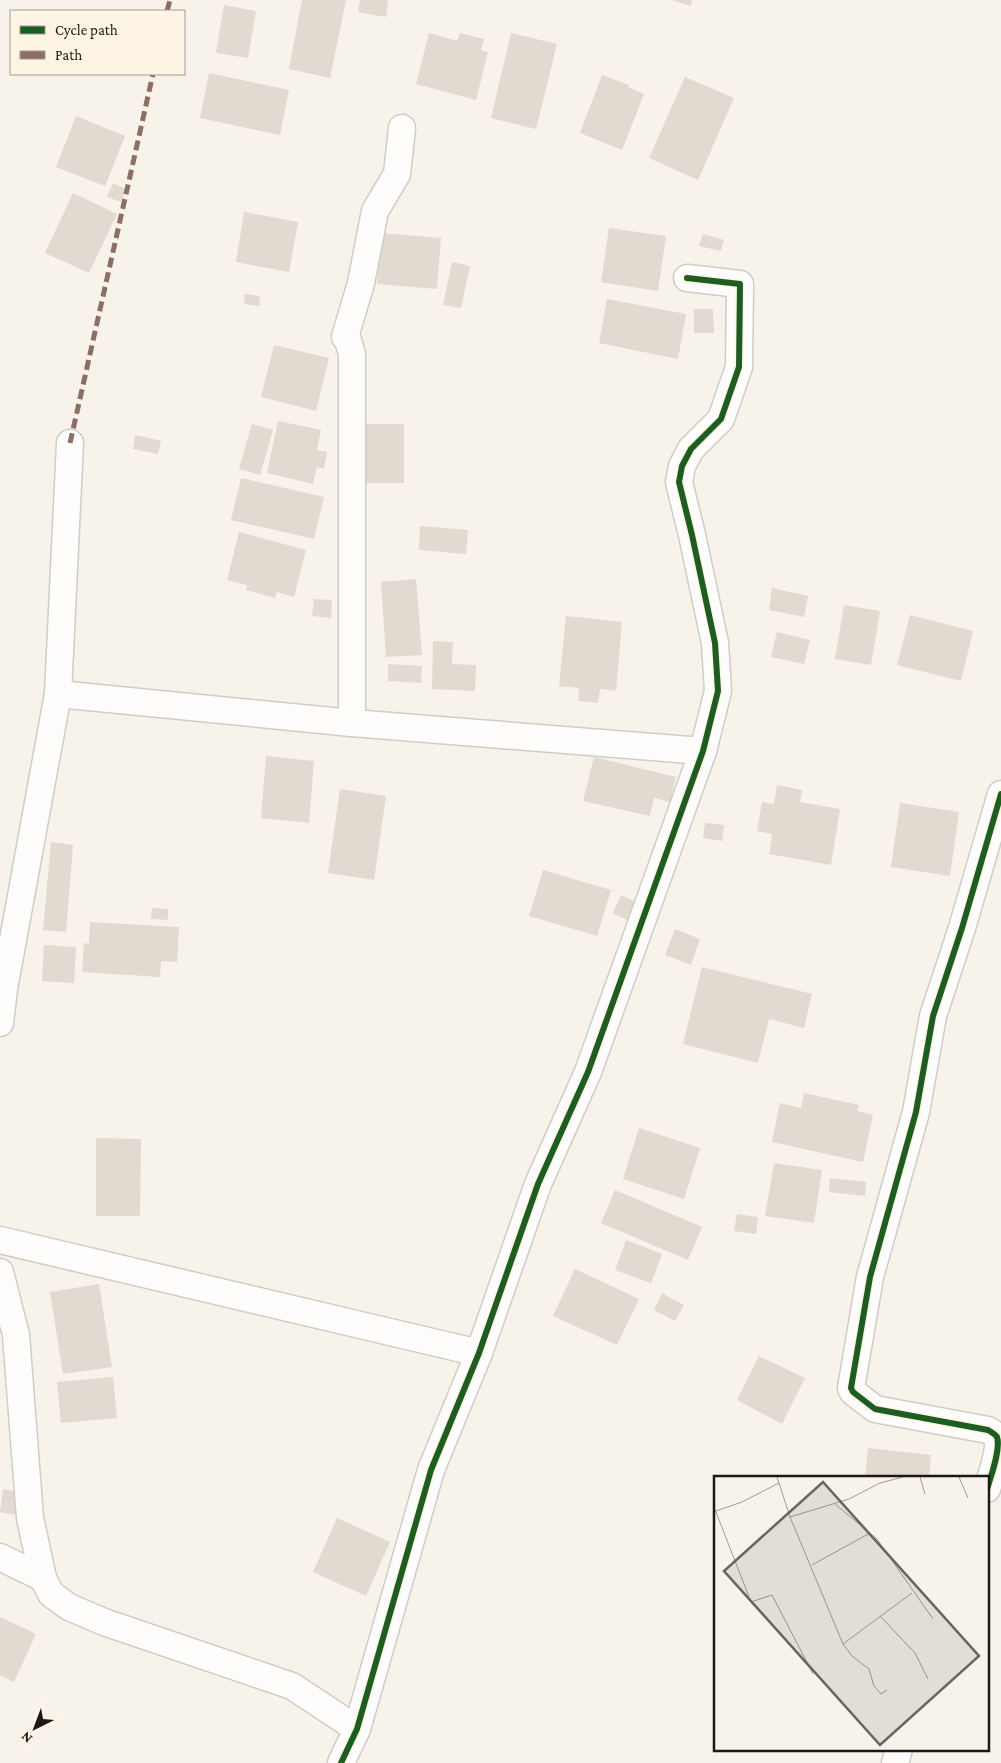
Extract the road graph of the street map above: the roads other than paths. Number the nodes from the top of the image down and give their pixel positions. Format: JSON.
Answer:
{"nodes":[{"id":1,"x":402,"y":128,"type":"dead end"},
{"id":2,"x":687,"y":278,"type":"dead end"},
{"id":3,"x":70,"y":443,"type":"dead end"},
{"id":4,"x":58,"y":694,"type":"junction"},
{"id":5,"x":352,"y":723,"type":"junction"},
{"id":6,"x":703,"y":751,"type":"junction"},
{"id":7,"x":1001,"y":794,"type":"edge"},
{"id":8,"x":0,"y":1023,"type":"edge"},
{"id":9,"x":0,"y":1240,"type":"edge"},
{"id":10,"x":0,"y":1272,"type":"edge"},
{"id":11,"x":479,"y":1354,"type":"junction"},
{"id":12,"x":988,"y":1486,"type":"edge"},
{"id":13,"x":0,"y":1557,"type":"edge"},
{"id":14,"x":43,"y":1578,"type":"junction"},
{"id":15,"x":357,"y":1729,"type":"junction"},
{"id":16,"x":899,"y":1750,"type":"edge"},
{"id":17,"x":341,"y":1763,"type":"edge"},
{"id":18,"x":895,"y":1763,"type":"edge"}],
"edges":[{"from":1,"to":5,"type":"street"},
{"from":2,"to":6,"type":"street"},
{"from":3,"to":4,"type":"street"},
{"from":4,"to":5,"type":"street"},
{"from":4,"to":8,"type":"street"},
{"from":5,"to":6,"type":"street"},
{"from":6,"to":11,"type":"street"},
{"from":7,"to":12,"type":"street"},
{"from":9,"to":11,"type":"street"},
{"from":10,"to":14,"type":"street"},
{"from":11,"to":15,"type":"street"},
{"from":13,"to":14,"type":"street"},
{"from":14,"to":15,"type":"street"},
{"from":15,"to":17,"type":"street"},
{"from":16,"to":18,"type":"street"}]}
